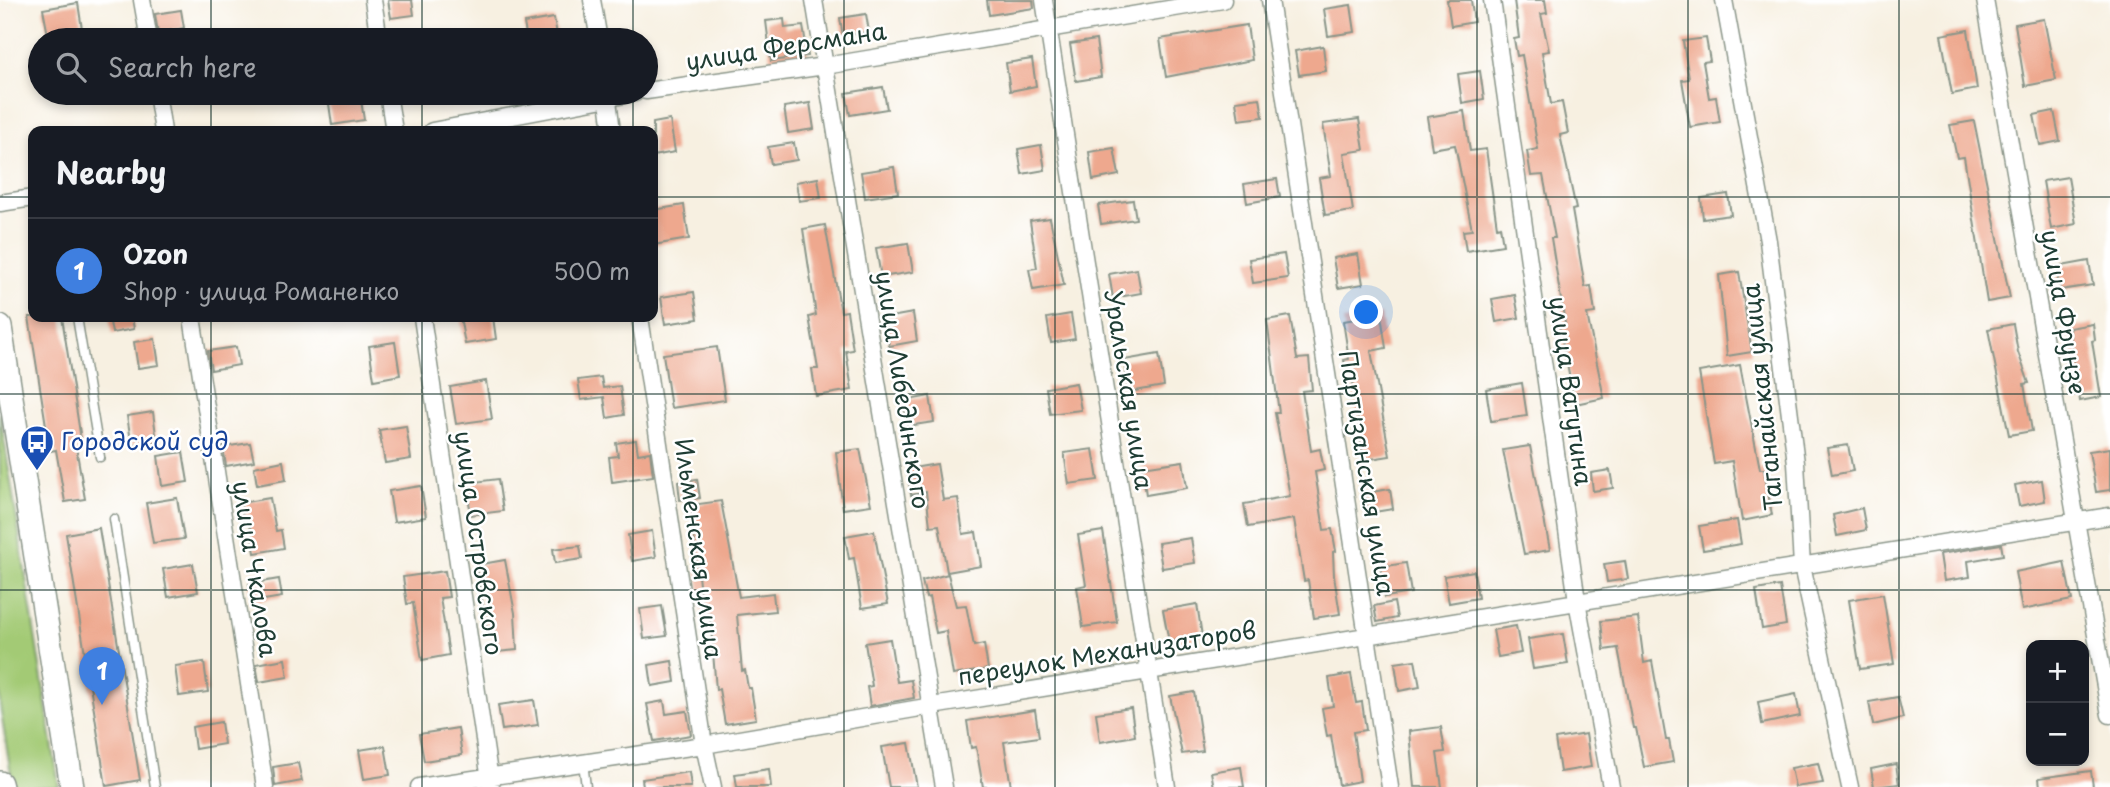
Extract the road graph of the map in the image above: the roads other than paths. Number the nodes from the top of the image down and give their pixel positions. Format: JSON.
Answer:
{"nodes":[{"id":1,"x":142,"y":0,"type":"edge"},
{"id":2,"x":373,"y":0,"type":"edge"},
{"id":3,"x":592,"y":0,"type":"edge"},
{"id":4,"x":814,"y":0,"type":"edge"},
{"id":5,"x":1044,"y":0,"type":"edge"},
{"id":6,"x":1223,"y":0,"type":"edge"},
{"id":7,"x":1269,"y":0,"type":"edge"},
{"id":8,"x":1492,"y":0,"type":"edge"},
{"id":9,"x":1724,"y":0,"type":"edge"},
{"id":10,"x":1985,"y":0,"type":"edge"},
{"id":11,"x":147,"y":28,"type":"edge"},
{"id":12,"x":377,"y":28,"type":"edge"},
{"id":13,"x":597,"y":28,"type":"edge"},
{"id":14,"x":1048,"y":29,"type":"junction"},
{"id":15,"x":825,"y":66,"type":"junction"},
{"id":16,"x":658,"y":89,"type":"edge"},
{"id":17,"x":159,"y":105,"type":"edge"},
{"id":18,"x":390,"y":105,"type":"edge"},
{"id":19,"x":558,"y":105,"type":"edge"},
{"id":20,"x":608,"y":105,"type":"edge"},
{"id":21,"x":162,"y":126,"type":"edge"},
{"id":22,"x":393,"y":126,"type":"edge"},
{"id":23,"x":456,"y":126,"type":"edge"},
{"id":24,"x":611,"y":126,"type":"edge"},
{"id":25,"x":28,"y":199,"type":"edge"},
{"id":26,"x":0,"y":203,"type":"edge"},
{"id":27,"x":78,"y":322,"type":"edge"},
{"id":28,"x":193,"y":322,"type":"edge"},
{"id":29,"x":423,"y":322,"type":"edge"},
{"id":30,"x":641,"y":322,"type":"edge"},
{"id":31,"x":0,"y":327,"type":"edge"},
{"id":32,"x":100,"y":457,"type":"dead end"},
{"id":33,"x":2110,"y":516,"type":"edge"},
{"id":34,"x":114,"y":519,"type":"dead end"},
{"id":35,"x":2077,"y":522,"type":"junction"},
{"id":36,"x":1802,"y":566,"type":"junction"},
{"id":37,"x":1577,"y":601,"type":"junction"},
{"id":38,"x":1368,"y":636,"type":"junction"},
{"id":39,"x":1150,"y":671,"type":"junction"},
{"id":40,"x":932,"y":705,"type":"junction"},
{"id":41,"x":2110,"y":715,"type":"edge"},
{"id":42,"x":704,"y":745,"type":"junction"},
{"id":43,"x":583,"y":761,"type":"junction"},
{"id":44,"x":490,"y":781,"type":"edge"},
{"id":45,"x":72,"y":787,"type":"edge"},
{"id":46,"x":155,"y":787,"type":"edge"},
{"id":47,"x":265,"y":787,"type":"edge"},
{"id":48,"x":419,"y":787,"type":"edge"},
{"id":49,"x":586,"y":787,"type":"edge"},
{"id":50,"x":713,"y":787,"type":"edge"},
{"id":51,"x":944,"y":787,"type":"edge"},
{"id":52,"x":1167,"y":787,"type":"edge"},
{"id":53,"x":1390,"y":787,"type":"edge"},
{"id":54,"x":1611,"y":787,"type":"edge"},
{"id":55,"x":1850,"y":787,"type":"edge"}],
"edges":[{"from":1,"to":11,"type":"street"},
{"from":2,"to":12,"type":"street"},
{"from":3,"to":13,"type":"street"},
{"from":4,"to":15,"type":"street","name":"улица Либединского"},
{"from":5,"to":14,"type":"street","name":"Уральская улица"},
{"from":6,"to":14,"type":"street","name":"улица Ферсмана"},
{"from":7,"to":38,"type":"street","name":"Партизанская улица"},
{"from":8,"to":37,"type":"street","name":"улица Ватутина"},
{"from":9,"to":36,"type":"street","name":"Таганайская улица"},
{"from":10,"to":35,"type":"street","name":"улица Фрунзе"},
{"from":14,"to":15,"type":"street","name":"улица Ферсмана"},
{"from":14,"to":39,"type":"street","name":"Уральская улица"},
{"from":15,"to":16,"type":"street","name":"улица Ферсмана"},
{"from":15,"to":40,"type":"street","name":"улица Либединского"},
{"from":17,"to":21,"type":"street"},
{"from":18,"to":22,"type":"street"},
{"from":19,"to":23,"type":"street"},
{"from":20,"to":24,"type":"street"},
{"from":25,"to":26,"type":"street"},
{"from":27,"to":32,"type":"lane"},
{"from":28,"to":47,"type":"street","name":"улица Чкалова"},
{"from":29,"to":44,"type":"street","name":"улица Островского"},
{"from":30,"to":42,"type":"street","name":"Ильменская улица"},
{"from":31,"to":45,"type":"main road"},
{"from":33,"to":35,"type":"street","name":"переулок Механизаторов"},
{"from":34,"to":46,"type":"lane"},
{"from":35,"to":36,"type":"street","name":"переулок Механизаторов"},
{"from":35,"to":41,"type":"street","name":"улица Фрунзе"},
{"from":36,"to":37,"type":"street","name":"переулок Механизаторов"},
{"from":36,"to":55,"type":"street","name":"Таганайская улица"},
{"from":37,"to":38,"type":"street","name":"переулок Механизаторов"},
{"from":37,"to":54,"type":"street","name":"улица Ватутина"},
{"from":38,"to":39,"type":"street","name":"переулок Механизаторов"},
{"from":38,"to":53,"type":"street","name":"Партизанская улица"},
{"from":39,"to":40,"type":"street","name":"переулок Механизаторов"},
{"from":39,"to":52,"type":"street","name":"Уральская улица"},
{"from":40,"to":42,"type":"street","name":"переулок Механизаторов"},
{"from":40,"to":51,"type":"street","name":"улица Либединского"},
{"from":42,"to":43,"type":"street","name":"переулок Механизаторов"},
{"from":42,"to":50,"type":"street","name":"Ильменская улица"},
{"from":43,"to":44,"type":"street","name":"переулок Механизаторов"},
{"from":43,"to":49,"type":"lane"},
{"from":44,"to":48,"type":"street","name":"переулок Механизаторов"}]}
